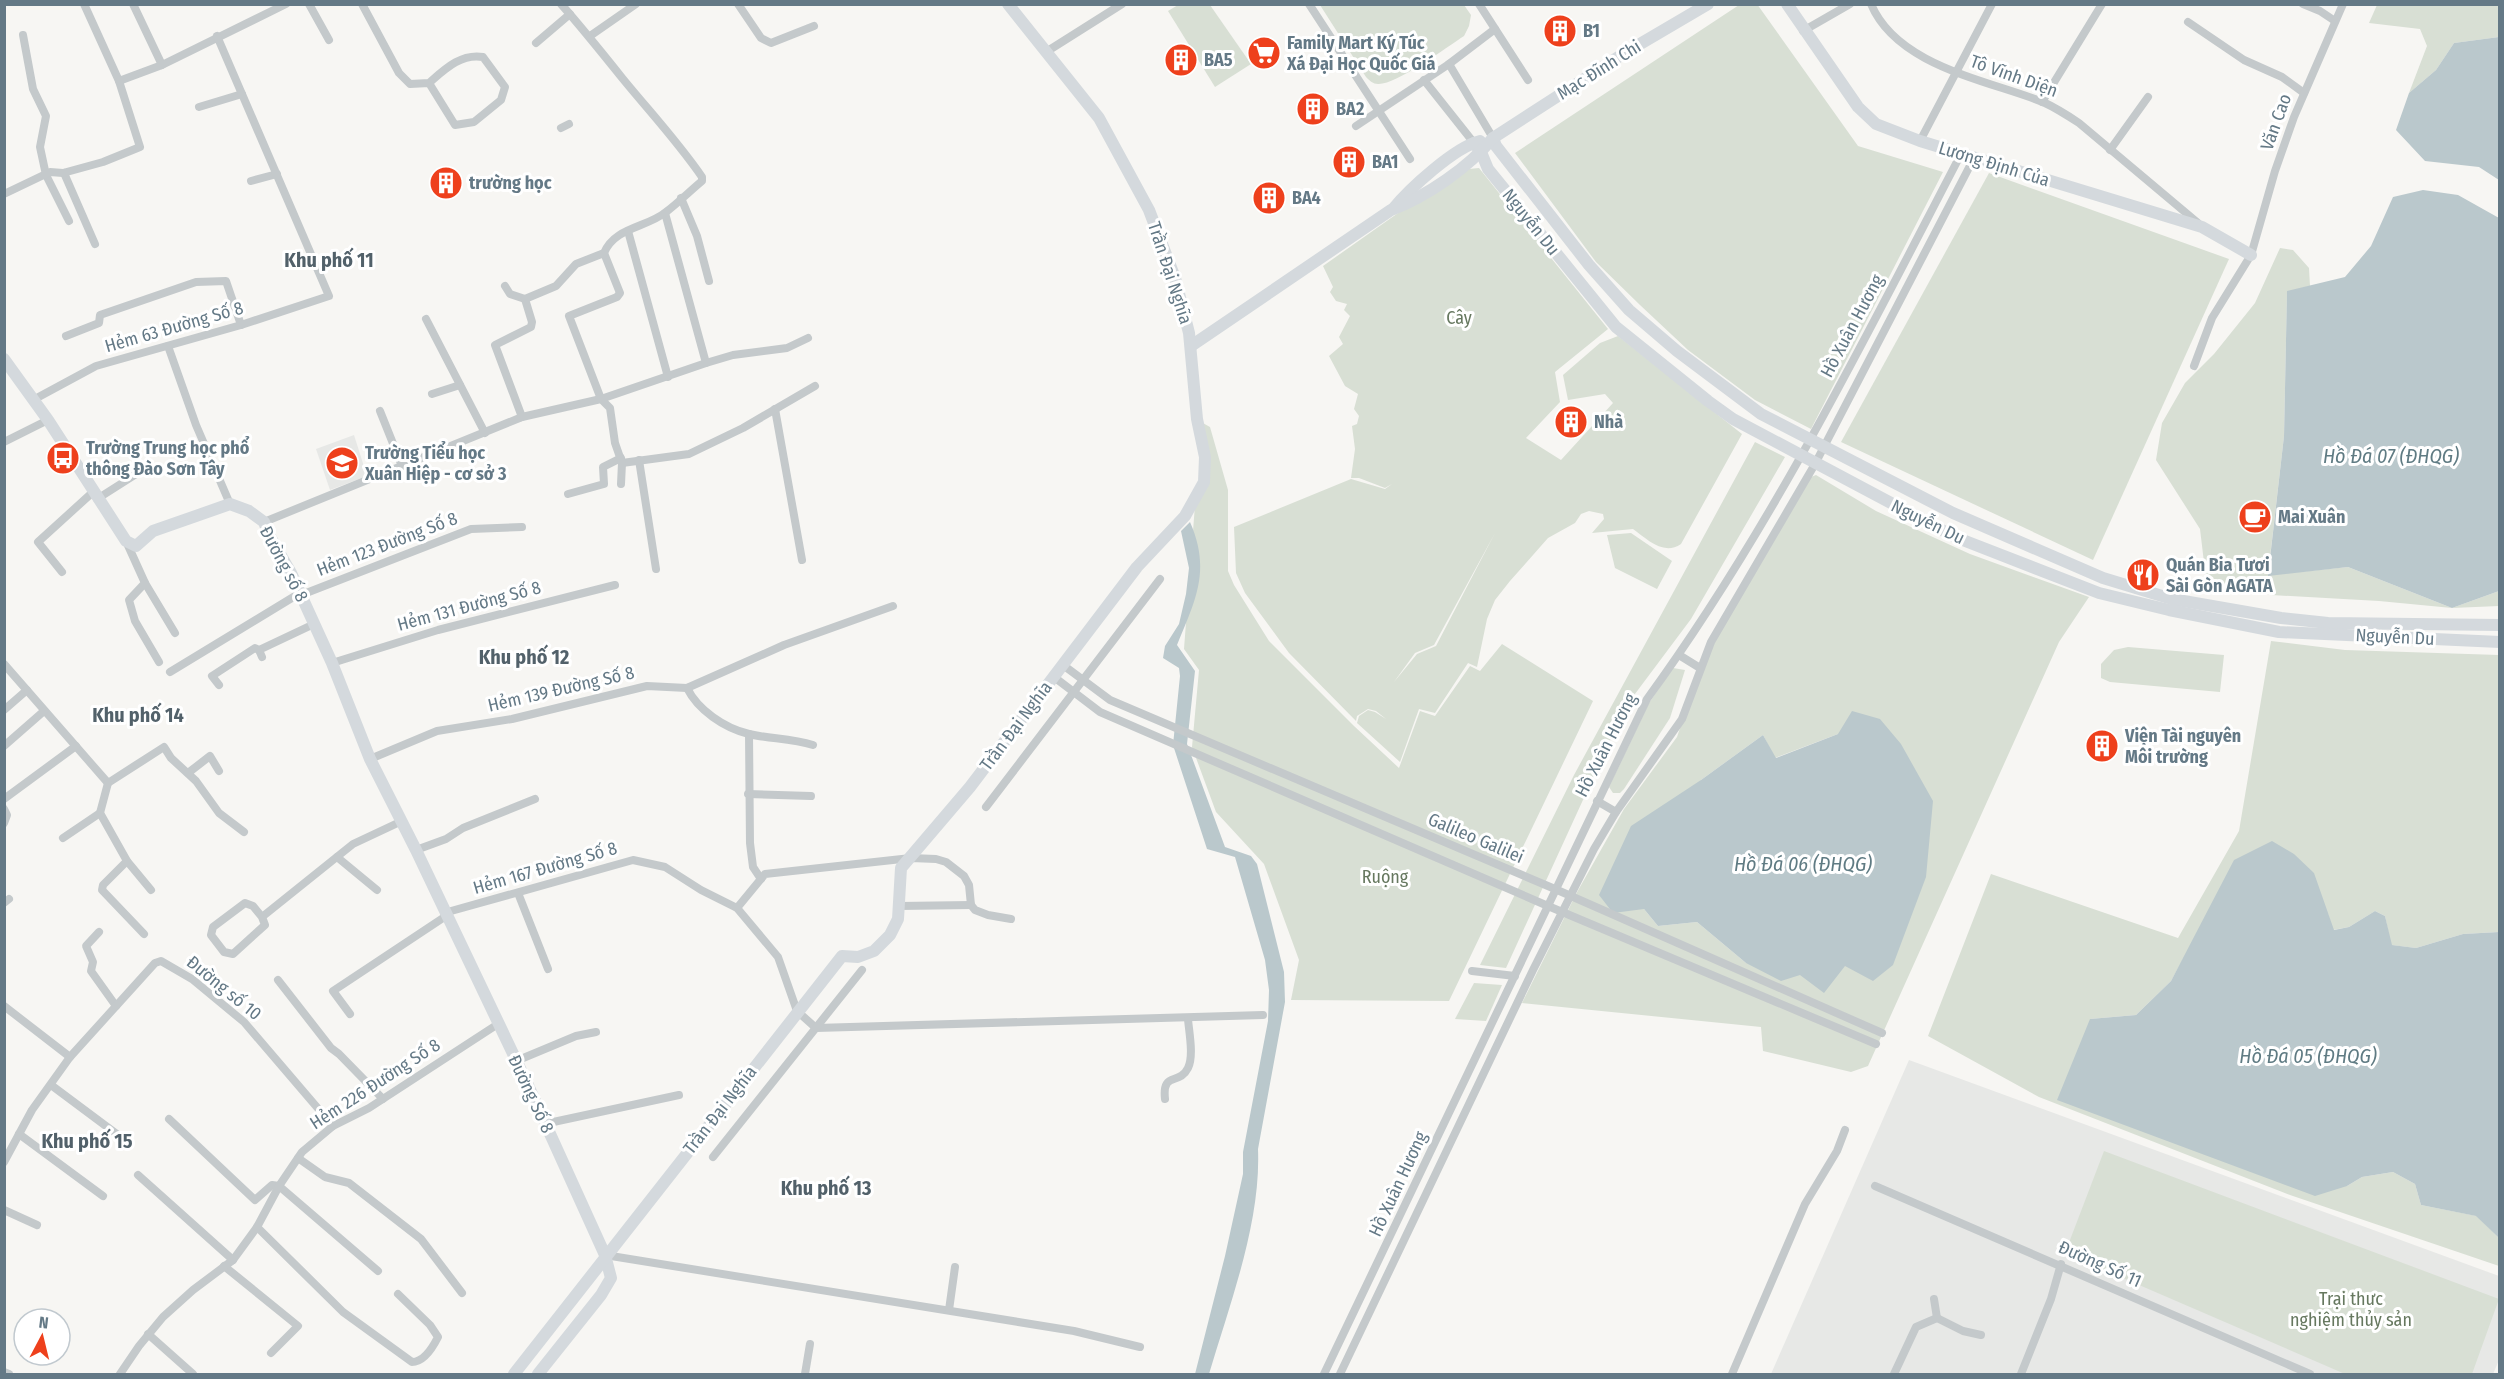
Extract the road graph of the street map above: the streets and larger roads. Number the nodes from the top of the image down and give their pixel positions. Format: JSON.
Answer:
{"nodes":[{"id":1,"x":84,"y":4,"type":"edge"},
{"id":2,"x":133,"y":4,"type":"edge"},
{"id":3,"x":286,"y":4,"type":"edge"},
{"id":4,"x":309,"y":4,"type":"edge"},
{"id":5,"x":362,"y":4,"type":"edge"},
{"id":6,"x":561,"y":4,"type":"edge"},
{"id":7,"x":636,"y":4,"type":"edge"},
{"id":8,"x":738,"y":4,"type":"edge"},
{"id":9,"x":1008,"y":4,"type":"edge"},
{"id":10,"x":1122,"y":4,"type":"edge"},
{"id":11,"x":1309,"y":4,"type":"edge"},
{"id":12,"x":1479,"y":4,"type":"edge"},
{"id":13,"x":1708,"y":4,"type":"edge"},
{"id":14,"x":1787,"y":4,"type":"edge"},
{"id":15,"x":1850,"y":4,"type":"edge"},
{"id":16,"x":1871,"y":4,"type":"edge"},
{"id":17,"x":1992,"y":4,"type":"edge"},
{"id":18,"x":2102,"y":4,"type":"edge"},
{"id":19,"x":2303,"y":4,"type":"edge"},
{"id":20,"x":2343,"y":4,"type":"edge"},
{"id":21,"x":570,"y":14,"type":"junction"},
{"id":22,"x":2335,"y":21,"type":"junction"},
{"id":23,"x":2188,"y":22,"type":"dead end"},
{"id":24,"x":814,"y":26,"type":"dead end"},
{"id":25,"x":1495,"y":29,"type":"junction"},
{"id":26,"x":1803,"y":31,"type":"junction"},
{"id":27,"x":23,"y":35,"type":"dead end"},
{"id":28,"x":217,"y":36,"type":"junction"},
{"id":29,"x":590,"y":36,"type":"junction"},
{"id":30,"x":329,"y":40,"type":"dead end"},
{"id":31,"x":536,"y":43,"type":"dead end"},
{"id":32,"x":1046,"y":52,"type":"junction"},
{"id":33,"x":1449,"y":64,"type":"junction"},
{"id":34,"x":162,"y":65,"type":"junction"},
{"id":35,"x":1956,"y":72,"type":"junction"},
{"id":36,"x":1424,"y":80,"type":"junction"},
{"id":37,"x":1528,"y":80,"type":"dead end"},
{"id":38,"x":119,"y":81,"type":"junction"},
{"id":39,"x":429,"y":83,"type":"junction"},
{"id":40,"x":2304,"y":93,"type":"junction"},
{"id":41,"x":242,"y":94,"type":"junction"},
{"id":42,"x":2148,"y":97,"type":"dead end"},
{"id":43,"x":2042,"y":102,"type":"junction"},
{"id":44,"x":199,"y":107,"type":"dead end"},
{"id":45,"x":1378,"y":111,"type":"junction"},
{"id":46,"x":1356,"y":126,"type":"dead end"},
{"id":47,"x":1493,"y":138,"type":"junction"},
{"id":48,"x":1920,"y":141,"type":"junction"},
{"id":49,"x":1478,"y":147,"type":"junction"},
{"id":50,"x":2110,"y":150,"type":"junction"},
{"id":51,"x":1961,"y":154,"type":"junction"},
{"id":52,"x":1974,"y":158,"type":"junction"},
{"id":53,"x":1410,"y":159,"type":"dead end"},
{"id":54,"x":64,"y":173,"type":"junction"},
{"id":55,"x":46,"y":174,"type":"junction"},
{"id":56,"x":277,"y":174,"type":"junction"},
{"id":57,"x":251,"y":181,"type":"dead end"},
{"id":58,"x":4,"y":194,"type":"edge"},
{"id":59,"x":681,"y":198,"type":"junction"},
{"id":60,"x":665,"y":213,"type":"junction"},
{"id":61,"x":69,"y":221,"type":"dead end"},
{"id":62,"x":2202,"y":227,"type":"junction"},
{"id":63,"x":628,"y":231,"type":"junction"},
{"id":64,"x":95,"y":244,"type":"dead end"},
{"id":65,"x":604,"y":253,"type":"junction"},
{"id":66,"x":2251,"y":255,"type":"junction"},
{"id":67,"x":709,"y":281,"type":"dead end"},
{"id":68,"x":505,"y":286,"type":"dead end"},
{"id":69,"x":525,"y":299,"type":"junction"},
{"id":70,"x":426,"y":319,"type":"dead end"},
{"id":71,"x":241,"y":325,"type":"junction"},
{"id":72,"x":66,"y":336,"type":"dead end"},
{"id":73,"x":808,"y":338,"type":"dead end"},
{"id":74,"x":168,"y":346,"type":"junction"},
{"id":75,"x":1191,"y":346,"type":"junction"},
{"id":76,"x":4,"y":359,"type":"edge"},
{"id":77,"x":706,"y":363,"type":"junction"},
{"id":78,"x":2194,"y":366,"type":"dead end"},
{"id":79,"x":668,"y":377,"type":"junction"},
{"id":80,"x":460,"y":385,"type":"junction"},
{"id":81,"x":815,"y":386,"type":"dead end"},
{"id":82,"x":432,"y":394,"type":"dead end"},
{"id":83,"x":601,"y":399,"type":"junction"},
{"id":84,"x":33,"y":400,"type":"junction"},
{"id":85,"x":775,"y":410,"type":"junction"},
{"id":86,"x":380,"y":411,"type":"dead end"},
{"id":87,"x":1761,"y":414,"type":"junction"},
{"id":88,"x":522,"y":417,"type":"junction"},
{"id":89,"x":48,"y":420,"type":"junction"},
{"id":90,"x":1753,"y":431,"type":"junction"},
{"id":91,"x":485,"y":433,"type":"junction"},
{"id":92,"x":1812,"y":439,"type":"junction"},
{"id":93,"x":4,"y":442,"type":"edge"},
{"id":94,"x":1824,"y":447,"type":"junction"},
{"id":95,"x":1802,"y":456,"type":"junction"},
{"id":96,"x":622,"y":460,"type":"junction"},
{"id":97,"x":639,"y":460,"type":"junction"},
{"id":98,"x":1815,"y":464,"type":"junction"},
{"id":99,"x":402,"y":466,"type":"junction"},
{"id":100,"x":141,"y":471,"type":"dead end"},
{"id":101,"x":621,"y":484,"type":"dead end"},
{"id":102,"x":568,"y":494,"type":"dead end"},
{"id":103,"x":95,"y":495,"type":"junction"},
{"id":104,"x":230,"y":504,"type":"junction"},
{"id":105,"x":264,"y":522,"type":"junction"},
{"id":106,"x":522,"y":527,"type":"dead end"},
{"id":107,"x":126,"y":541,"type":"junction"},
{"id":108,"x":802,"y":560,"type":"dead end"},
{"id":109,"x":656,"y":569,"type":"dead end"},
{"id":110,"x":62,"y":572,"type":"dead end"},
{"id":111,"x":2103,"y":578,"type":"junction"},
{"id":112,"x":1160,"y":579,"type":"dead end"},
{"id":113,"x":144,"y":583,"type":"junction"},
{"id":114,"x":615,"y":585,"type":"dead end"},
{"id":115,"x":2096,"y":592,"type":"junction"},
{"id":116,"x":300,"y":594,"type":"junction"},
{"id":117,"x":893,"y":606,"type":"dead end"},
{"id":118,"x":314,"y":624,"type":"junction"},
{"id":119,"x":2499,"y":625,"type":"edge"},
{"id":120,"x":175,"y":633,"type":"dead end"},
{"id":121,"x":2499,"y":642,"type":"edge"},
{"id":122,"x":1679,"y":655,"type":"junction"},
{"id":123,"x":159,"y":662,"type":"dead end"},
{"id":124,"x":332,"y":663,"type":"junction"},
{"id":125,"x":4,"y":664,"type":"edge"},
{"id":126,"x":1063,"y":665,"type":"junction"},
{"id":127,"x":1700,"y":668,"type":"junction"},
{"id":128,"x":170,"y":672,"type":"dead end"},
{"id":129,"x":1054,"y":677,"type":"junction"},
{"id":130,"x":1083,"y":680,"type":"junction"},
{"id":131,"x":219,"y":685,"type":"dead end"},
{"id":132,"x":687,"y":688,"type":"junction"},
{"id":133,"x":27,"y":690,"type":"junction"},
{"id":134,"x":1074,"y":691,"type":"junction"},
{"id":135,"x":1120,"y":705,"type":"junction"},
{"id":136,"x":4,"y":710,"type":"edge"},
{"id":137,"x":44,"y":711,"type":"junction"},
{"id":138,"x":1114,"y":718,"type":"junction"},
{"id":139,"x":749,"y":734,"type":"junction"},
{"id":140,"x":813,"y":745,"type":"dead end"},
{"id":141,"x":4,"y":746,"type":"edge"},
{"id":142,"x":76,"y":746,"type":"junction"},
{"id":143,"x":370,"y":759,"type":"junction"},
{"id":144,"x":219,"y":771,"type":"dead end"},
{"id":145,"x":188,"y":772,"type":"junction"},
{"id":146,"x":108,"y":783,"type":"junction"},
{"id":147,"x":748,"y":794,"type":"junction"},
{"id":148,"x":812,"y":795,"type":"dead end"},
{"id":149,"x":4,"y":798,"type":"edge"},
{"id":150,"x":536,"y":799,"type":"dead end"},
{"id":151,"x":1597,"y":801,"type":"junction"},
{"id":152,"x":986,"y":807,"type":"dead end"},
{"id":153,"x":4,"y":808,"type":"edge"},
{"id":154,"x":1616,"y":812,"type":"junction"},
{"id":155,"x":100,"y":813,"type":"junction"},
{"id":156,"x":402,"y":821,"type":"junction"},
{"id":157,"x":4,"y":823,"type":"edge"},
{"id":158,"x":244,"y":832,"type":"dead end"},
{"id":159,"x":63,"y":838,"type":"dead end"},
{"id":160,"x":416,"y":850,"type":"junction"},
{"id":161,"x":337,"y":857,"type":"junction"},
{"id":162,"x":911,"y":858,"type":"junction"},
{"id":163,"x":128,"y":861,"type":"junction"},
{"id":164,"x":761,"y":879,"type":"junction"},
{"id":165,"x":1555,"y":889,"type":"junction"},
{"id":166,"x":151,"y":890,"type":"dead end"},
{"id":167,"x":376,"y":890,"type":"dead end"},
{"id":168,"x":518,"y":893,"type":"junction"},
{"id":169,"x":1570,"y":896,"type":"junction"},
{"id":170,"x":971,"y":904,"type":"junction"},
{"id":171,"x":899,"y":906,"type":"junction"},
{"id":172,"x":1548,"y":906,"type":"junction"},
{"id":173,"x":737,"y":908,"type":"junction"},
{"id":174,"x":1562,"y":912,"type":"junction"},
{"id":175,"x":445,"y":914,"type":"junction"},
{"id":176,"x":262,"y":917,"type":"junction"},
{"id":177,"x":1011,"y":919,"type":"dead end"},
{"id":178,"x":99,"y":932,"type":"dead end"},
{"id":179,"x":144,"y":934,"type":"dead end"},
{"id":180,"x":548,"y":969,"type":"dead end"},
{"id":181,"x":862,"y":970,"type":"dead end"},
{"id":182,"x":1472,"y":971,"type":"dead end"},
{"id":183,"x":1515,"y":976,"type":"junction"},
{"id":184,"x":278,"y":980,"type":"dead end"},
{"id":185,"x":116,"y":1005,"type":"junction"},
{"id":186,"x":4,"y":1006,"type":"edge"},
{"id":187,"x":797,"y":1011,"type":"junction"},
{"id":188,"x":350,"y":1014,"type":"dead end"},
{"id":189,"x":1263,"y":1016,"type":"dead end"},
{"id":190,"x":1188,"y":1019,"type":"junction"},
{"id":191,"x":498,"y":1024,"type":"junction"},
{"id":192,"x":816,"y":1028,"type":"junction"},
{"id":193,"x":596,"y":1032,"type":"dead end"},
{"id":194,"x":1882,"y":1033,"type":"dead end"},
{"id":195,"x":1876,"y":1044,"type":"dead end"},
{"id":196,"x":70,"y":1057,"type":"junction"},
{"id":197,"x":516,"y":1061,"type":"junction"},
{"id":198,"x":51,"y":1085,"type":"junction"},
{"id":199,"x":679,"y":1095,"type":"dead end"},
{"id":200,"x":383,"y":1099,"type":"junction"},
{"id":201,"x":1165,"y":1099,"type":"dead end"},
{"id":202,"x":169,"y":1119,"type":"dead end"},
{"id":203,"x":544,"y":1124,"type":"junction"},
{"id":204,"x":333,"y":1126,"type":"junction"},
{"id":205,"x":1845,"y":1130,"type":"dead end"},
{"id":206,"x":20,"y":1134,"type":"junction"},
{"id":207,"x":118,"y":1135,"type":"dead end"},
{"id":208,"x":713,"y":1157,"type":"dead end"},
{"id":209,"x":298,"y":1158,"type":"junction"},
{"id":210,"x":4,"y":1162,"type":"edge"},
{"id":211,"x":138,"y":1174,"type":"dead end"},
{"id":212,"x":279,"y":1186,"type":"junction"},
{"id":213,"x":1875,"y":1186,"type":"dead end"},
{"id":214,"x":103,"y":1196,"type":"dead end"},
{"id":215,"x":4,"y":1210,"type":"edge"},
{"id":216,"x":37,"y":1225,"type":"dead end"},
{"id":217,"x":258,"y":1227,"type":"junction"},
{"id":218,"x":605,"y":1256,"type":"junction"},
{"id":219,"x":232,"y":1260,"type":"junction"},
{"id":220,"x":2061,"y":1264,"type":"junction"},
{"id":221,"x":224,"y":1266,"type":"junction"},
{"id":222,"x":955,"y":1267,"type":"dead end"},
{"id":223,"x":378,"y":1271,"type":"dead end"},
{"id":224,"x":462,"y":1293,"type":"dead end"},
{"id":225,"x":398,"y":1294,"type":"dead end"},
{"id":226,"x":1934,"y":1299,"type":"dead end"},
{"id":227,"x":1360,"y":1301,"type":"junction"},
{"id":228,"x":1373,"y":1307,"type":"junction"},
{"id":229,"x":949,"y":1310,"type":"junction"},
{"id":230,"x":1937,"y":1318,"type":"junction"},
{"id":231,"x":148,"y":1334,"type":"junction"},
{"id":232,"x":1980,"y":1335,"type":"dead end"},
{"id":233,"x":810,"y":1344,"type":"dead end"},
{"id":234,"x":1140,"y":1347,"type":"dead end"},
{"id":235,"x":271,"y":1353,"type":"dead end"},
{"id":236,"x":4,"y":1372,"type":"edge"},
{"id":237,"x":9,"y":1374,"type":"edge"},
{"id":238,"x":120,"y":1374,"type":"edge"},
{"id":239,"x":193,"y":1374,"type":"edge"},
{"id":240,"x":514,"y":1374,"type":"edge"},
{"id":241,"x":538,"y":1374,"type":"edge"},
{"id":242,"x":805,"y":1374,"type":"edge"},
{"id":243,"x":1324,"y":1374,"type":"edge"},
{"id":244,"x":1340,"y":1374,"type":"edge"},
{"id":245,"x":1732,"y":1374,"type":"edge"},
{"id":246,"x":1894,"y":1374,"type":"edge"},
{"id":247,"x":2021,"y":1374,"type":"edge"},
{"id":248,"x":2310,"y":1374,"type":"edge"}],
"edges":[{"from":1,"to":38,"type":"street"},
{"from":2,"to":34,"type":"street"},
{"from":3,"to":28,"type":"street"},
{"from":4,"to":30,"type":"street"},
{"from":5,"to":39,"type":"street"},
{"from":6,"to":21,"type":"street"},
{"from":7,"to":29,"type":"street"},
{"from":8,"to":24,"type":"street"},
{"from":9,"to":32,"type":"street","name":"Trần Đại Nghĩa"},
{"from":10,"to":32,"type":"street"},
{"from":11,"to":45,"type":"street"},
{"from":12,"to":25,"type":"street"},
{"from":13,"to":47,"type":"street","name":"Mạc Đĩnh Chi"},
{"from":14,"to":26,"type":"street","name":"Lương Định Của"},
{"from":15,"to":26,"type":"street"},
{"from":16,"to":35,"type":"street","name":"Tô Vĩnh Diện"},
{"from":17,"to":35,"type":"street"},
{"from":18,"to":43,"type":"street"},
{"from":19,"to":22,"type":"street"},
{"from":20,"to":22,"type":"street","name":"Văn Cao"},
{"from":21,"to":29,"type":"street"},
{"from":21,"to":31,"type":"street"},
{"from":22,"to":40,"type":"street","name":"Văn Cao"},
{"from":23,"to":40,"type":"street"},
{"from":25,"to":33,"type":"street"},
{"from":25,"to":37,"type":"street"},
{"from":26,"to":48,"type":"street","name":"Lương Định Của"},
{"from":27,"to":55,"type":"street"},
{"from":28,"to":34,"type":"street"},
{"from":28,"to":41,"type":"street"},
{"from":29,"to":59,"type":"street"},
{"from":32,"to":75,"type":"street","name":"Trần Đại Nghĩa"},
{"from":33,"to":36,"type":"street"},
{"from":33,"to":47,"type":"street"},
{"from":34,"to":38,"type":"street"},
{"from":35,"to":43,"type":"street","name":"Tô Vĩnh Diện"},
{"from":35,"to":48,"type":"street"},
{"from":36,"to":45,"type":"street"},
{"from":36,"to":49,"type":"street"},
{"from":38,"to":54,"type":"street"},
{"from":39,"to":39,"type":"street"},
{"from":40,"to":66,"type":"street","name":"Văn Cao"},
{"from":41,"to":44,"type":"street"},
{"from":41,"to":56,"type":"street"},
{"from":42,"to":50,"type":"street"},
{"from":43,"to":50,"type":"street","name":"Tô Vĩnh Diện"},
{"from":45,"to":46,"type":"street"},
{"from":45,"to":53,"type":"street"},
{"from":47,"to":49,"type":"street","name":"Mạc Đĩnh Chi"},
{"from":47,"to":87,"type":"street","name":"Nguyễn Du"},
{"from":48,"to":51,"type":"street","name":"Lương Định Của"},
{"from":49,"to":75,"type":"street","name":"Mạc Đĩnh Chi"},
{"from":49,"to":90,"type":"street","name":"Nguyễn Du"},
{"from":50,"to":62,"type":"street","name":"Tô Vĩnh Diện"},
{"from":51,"to":52,"type":"street","name":"Lương Định Của"},
{"from":51,"to":92,"type":"street","name":"Hồ Xuân Hương"},
{"from":52,"to":62,"type":"street","name":"Lương Định Của"},
{"from":52,"to":94,"type":"street","name":"Hồ Xuân Hương"},
{"from":54,"to":55,"type":"street"},
{"from":54,"to":64,"type":"street"},
{"from":55,"to":58,"type":"street"},
{"from":55,"to":61,"type":"street"},
{"from":56,"to":57,"type":"street"},
{"from":56,"to":71,"type":"street","name":"Hẻm 63 Đường Số 8"},
{"from":59,"to":60,"type":"street"},
{"from":59,"to":67,"type":"street"},
{"from":60,"to":63,"type":"street"},
{"from":60,"to":77,"type":"street"},
{"from":62,"to":66,"type":"street","name":"Lương Định Của"},
{"from":63,"to":65,"type":"street"},
{"from":63,"to":79,"type":"street"},
{"from":65,"to":69,"type":"street"},
{"from":65,"to":83,"type":"street"},
{"from":66,"to":78,"type":"street","name":"Văn Cao"},
{"from":68,"to":69,"type":"street"},
{"from":69,"to":88,"type":"street"},
{"from":70,"to":80,"type":"street"},
{"from":71,"to":72,"type":"street"},
{"from":71,"to":74,"type":"street","name":"Hẻm 63 Đường Số 8"},
{"from":73,"to":77,"type":"street"},
{"from":74,"to":84,"type":"street","name":"Hẻm 63 Đường Số 8"},
{"from":74,"to":104,"type":"street"},
{"from":75,"to":126,"type":"street","name":"Trần Đại Nghĩa"},
{"from":76,"to":84,"type":"street"},
{"from":77,"to":79,"type":"street"},
{"from":79,"to":83,"type":"street"},
{"from":80,"to":82,"type":"street"},
{"from":80,"to":91,"type":"street"},
{"from":81,"to":85,"type":"street"},
{"from":83,"to":88,"type":"street"},
{"from":83,"to":96,"type":"street"},
{"from":84,"to":89,"type":"street"},
{"from":85,"to":97,"type":"street"},
{"from":85,"to":108,"type":"street"},
{"from":86,"to":99,"type":"street"},
{"from":87,"to":90,"type":"street"},
{"from":87,"to":92,"type":"street","name":"Nguyễn Du"},
{"from":88,"to":91,"type":"street"},
{"from":89,"to":93,"type":"street"},
{"from":89,"to":103,"type":"street"},
{"from":90,"to":95,"type":"street","name":"Nguyễn Du"},
{"from":91,"to":99,"type":"street"},
{"from":92,"to":94,"type":"street","name":"Nguyễn Du"},
{"from":92,"to":95,"type":"street","name":"Hồ Xuân Hương"},
{"from":94,"to":98,"type":"street","name":"Hồ Xuân Hương"},
{"from":94,"to":111,"type":"street","name":"Nguyễn Du"},
{"from":95,"to":98,"type":"street","name":"Nguyễn Du"},
{"from":95,"to":122,"type":"street","name":"Hồ Xuân Hương"},
{"from":96,"to":97,"type":"street"},
{"from":96,"to":101,"type":"street"},
{"from":96,"to":102,"type":"street"},
{"from":97,"to":109,"type":"street"},
{"from":98,"to":115,"type":"street","name":"Nguyễn Du"},
{"from":98,"to":127,"type":"street","name":"Hồ Xuân Hương"},
{"from":99,"to":105,"type":"street"},
{"from":100,"to":103,"type":"street"},
{"from":103,"to":107,"type":"street"},
{"from":103,"to":110,"type":"street"},
{"from":104,"to":105,"type":"street","name":"Đường số 8"},
{"from":104,"to":107,"type":"street"},
{"from":105,"to":116,"type":"street","name":"Đường số 8"},
{"from":106,"to":116,"type":"street","name":"Hẻm 123 Đường Số 8"},
{"from":107,"to":113,"type":"street"},
{"from":111,"to":115,"type":"street"},
{"from":111,"to":119,"type":"street","name":"Nguyễn Du"},
{"from":112,"to":130,"type":"street"},
{"from":113,"to":120,"type":"street"},
{"from":113,"to":123,"type":"street"},
{"from":114,"to":124,"type":"street","name":"Hẻm 131 Đường Số 8"},
{"from":115,"to":121,"type":"street","name":"Nguyễn Du"},
{"from":116,"to":118,"type":"street","name":"Đường số 8"},
{"from":116,"to":128,"type":"street","name":"Hẻm 123 Đường Số 8"},
{"from":117,"to":132,"type":"street","name":"Hẻm 139 Đường Số 8"},
{"from":118,"to":124,"type":"street","name":"Đường số 8"},
{"from":118,"to":131,"type":"street"},
{"from":122,"to":127,"type":"street"},
{"from":122,"to":151,"type":"street","name":"Hồ Xuân Hương"},
{"from":124,"to":143,"type":"street","name":"Đường số 8"},
{"from":125,"to":133,"type":"street"},
{"from":126,"to":129,"type":"street","name":"Trần Đại Nghĩa"},
{"from":126,"to":130,"type":"street","name":"Galileo Galilei"},
{"from":127,"to":154,"type":"street","name":"Hồ Xuân Hương"},
{"from":129,"to":134,"type":"street","name":"Galileo Galilei"},
{"from":129,"to":162,"type":"street","name":"Trần Đại Nghĩa"},
{"from":130,"to":134,"type":"street"},
{"from":130,"to":135,"type":"street","name":"Galileo Galilei"},
{"from":132,"to":139,"type":"street"},
{"from":132,"to":143,"type":"street","name":"Hẻm 139 Đường Số 8"},
{"from":133,"to":136,"type":"street"},
{"from":133,"to":137,"type":"street"},
{"from":134,"to":138,"type":"street","name":"Galileo Galilei"},
{"from":134,"to":152,"type":"street"},
{"from":135,"to":138,"type":"street"},
{"from":135,"to":165,"type":"street","name":"Galileo Galilei"},
{"from":137,"to":141,"type":"street"},
{"from":137,"to":142,"type":"street"},
{"from":138,"to":172,"type":"street","name":"Galileo Galilei"},
{"from":139,"to":140,"type":"street"},
{"from":139,"to":147,"type":"street"},
{"from":142,"to":146,"type":"street"},
{"from":142,"to":149,"type":"street"},
{"from":143,"to":156,"type":"street","name":"Đường số 8"},
{"from":144,"to":145,"type":"street"},
{"from":145,"to":146,"type":"street"},
{"from":145,"to":158,"type":"street"},
{"from":146,"to":155,"type":"street"},
{"from":147,"to":148,"type":"street"},
{"from":147,"to":164,"type":"street"},
{"from":150,"to":160,"type":"street"},
{"from":151,"to":154,"type":"street"},
{"from":151,"to":165,"type":"street","name":"Hồ Xuân Hương"},
{"from":153,"to":157,"type":"street"},
{"from":154,"to":169,"type":"street","name":"Hồ Xuân Hương"},
{"from":155,"to":159,"type":"street"},
{"from":155,"to":163,"type":"street"},
{"from":156,"to":160,"type":"street","name":"Đường số 8"},
{"from":156,"to":161,"type":"street"},
{"from":160,"to":175,"type":"street","name":"Đường số 8"},
{"from":161,"to":167,"type":"street"},
{"from":161,"to":176,"type":"street"},
{"from":162,"to":164,"type":"street"},
{"from":162,"to":170,"type":"street"},
{"from":162,"to":171,"type":"street","name":"Trần Đại Nghĩa"},
{"from":163,"to":166,"type":"street"},
{"from":163,"to":179,"type":"street"},
{"from":164,"to":173,"type":"street"},
{"from":165,"to":169,"type":"street","name":"Galileo Galilei"},
{"from":165,"to":172,"type":"street","name":"Hồ Xuân Hương"},
{"from":168,"to":173,"type":"street","name":"Hẻm 167 Đường Số 8"},
{"from":168,"to":175,"type":"street","name":"Hẻm 167 Đường Số 8"},
{"from":168,"to":180,"type":"street"},
{"from":169,"to":174,"type":"street","name":"Hồ Xuân Hương"},
{"from":169,"to":194,"type":"street","name":"Galileo Galilei"},
{"from":170,"to":171,"type":"street"},
{"from":170,"to":177,"type":"street"},
{"from":171,"to":187,"type":"street","name":"Trần Đại Nghĩa"},
{"from":172,"to":174,"type":"street","name":"Galileo Galilei"},
{"from":172,"to":183,"type":"street","name":"Hồ Xuân Hương"},
{"from":173,"to":187,"type":"street","name":"Hẻm 167 Đường Số 8"},
{"from":174,"to":195,"type":"street","name":"Galileo Galilei"},
{"from":174,"to":228,"type":"street","name":"Hồ Xuân Hương"},
{"from":175,"to":188,"type":"street","name":"Hẻm 167 Đường Số 8"},
{"from":175,"to":191,"type":"street","name":"Đường Số 8"},
{"from":176,"to":176,"type":"street"},
{"from":178,"to":185,"type":"street"},
{"from":181,"to":192,"type":"street"},
{"from":182,"to":183,"type":"street"},
{"from":183,"to":227,"type":"street","name":"Hồ Xuân Hương"},
{"from":184,"to":200,"type":"street"},
{"from":185,"to":196,"type":"street","name":"Đường số 10"},
{"from":185,"to":204,"type":"street","name":"Đường số 10"},
{"from":186,"to":196,"type":"street"},
{"from":187,"to":192,"type":"street"},
{"from":187,"to":218,"type":"street","name":"Trần Đại Nghĩa"},
{"from":189,"to":190,"type":"street"},
{"from":190,"to":192,"type":"street"},
{"from":190,"to":201,"type":"street"},
{"from":191,"to":197,"type":"street","name":"Đường Số 8"},
{"from":191,"to":200,"type":"street","name":"Hẻm 226 Đường Số 8"},
{"from":192,"to":208,"type":"street"},
{"from":193,"to":197,"type":"street"},
{"from":196,"to":198,"type":"street","name":"Đường số 10"},
{"from":197,"to":203,"type":"street","name":"Đường Số 8"},
{"from":198,"to":206,"type":"street","name":"Đường số 10"},
{"from":198,"to":207,"type":"street"},
{"from":199,"to":203,"type":"street"},
{"from":200,"to":204,"type":"street","name":"Hẻm 226 Đường Số 8"},
{"from":202,"to":212,"type":"street"},
{"from":203,"to":218,"type":"street","name":"Đường Số 8"},
{"from":204,"to":209,"type":"street","name":"Hẻm 226 Đường Số 8"},
{"from":205,"to":245,"type":"street"},
{"from":206,"to":210,"type":"street","name":"Đường số 10"},
{"from":206,"to":214,"type":"street"},
{"from":209,"to":212,"type":"street","name":"Hẻm 226 Đường Số 8"},
{"from":209,"to":224,"type":"street"},
{"from":211,"to":219,"type":"street"},
{"from":212,"to":217,"type":"street","name":"Hẻm 226 Đường Số 8"},
{"from":212,"to":223,"type":"street"},
{"from":213,"to":220,"type":"street","name":"Đường Số 11"},
{"from":215,"to":216,"type":"street"},
{"from":217,"to":219,"type":"street","name":"Hẻm 226 Đường Số 8"},
{"from":217,"to":225,"type":"street"},
{"from":218,"to":229,"type":"street"},
{"from":218,"to":240,"type":"street","name":"Trần Đại Nghĩa"},
{"from":218,"to":241,"type":"street","name":"Đường Số 8"},
{"from":219,"to":221,"type":"street","name":"Hẻm 226 Đường Số 8"},
{"from":220,"to":247,"type":"street"},
{"from":220,"to":248,"type":"street","name":"Đường Số 11"},
{"from":221,"to":231,"type":"street","name":"Hẻm 226 Đường Số 8"},
{"from":221,"to":235,"type":"street"},
{"from":222,"to":229,"type":"street"},
{"from":226,"to":230,"type":"street"},
{"from":227,"to":228,"type":"street"},
{"from":227,"to":243,"type":"street","name":"Hồ Xuân Hương"},
{"from":228,"to":244,"type":"street","name":"Hồ Xuân Hương"},
{"from":229,"to":234,"type":"street"},
{"from":230,"to":232,"type":"street"},
{"from":230,"to":246,"type":"street"},
{"from":231,"to":238,"type":"street","name":"Hẻm 226 Đường Số 8"},
{"from":231,"to":239,"type":"street"},
{"from":233,"to":242,"type":"street"},
{"from":236,"to":237,"type":"street"}]}
